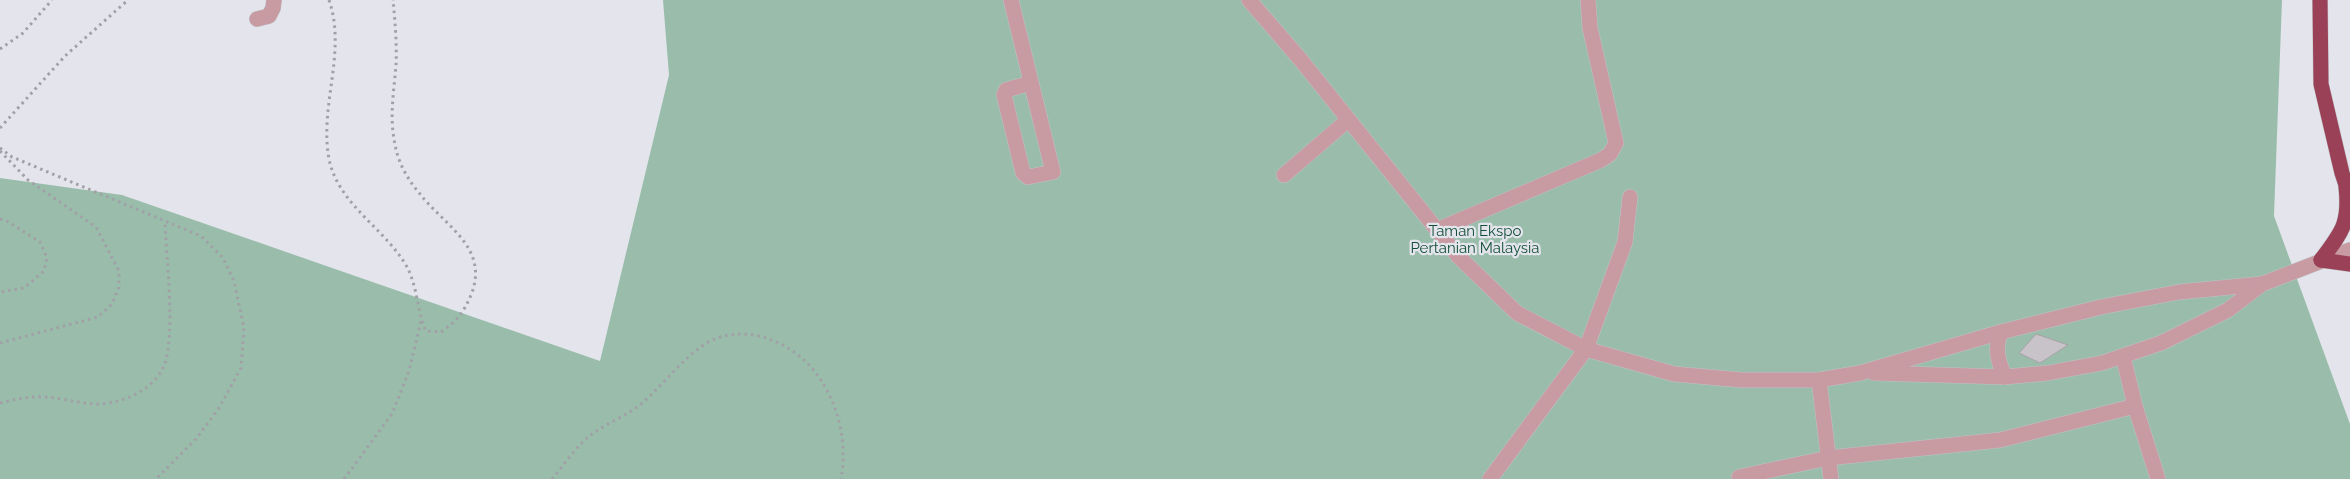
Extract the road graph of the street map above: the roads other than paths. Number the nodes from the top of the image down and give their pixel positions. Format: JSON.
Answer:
{"nodes":[{"id":1,"x":274,"y":0,"type":"edge"},
{"id":2,"x":1011,"y":0,"type":"edge"},
{"id":3,"x":1249,"y":0,"type":"edge"},
{"id":4,"x":1588,"y":0,"type":"edge"},
{"id":5,"x":2320,"y":0,"type":"edge"},
{"id":6,"x":257,"y":20,"type":"dead end"},
{"id":7,"x":1031,"y":83,"type":"junction"},
{"id":8,"x":1348,"y":120,"type":"junction"},
{"id":9,"x":1284,"y":175,"type":"dead end"},
{"id":10,"x":2348,"y":190,"type":"edge"},
{"id":11,"x":1630,"y":197,"type":"dead end"},
{"id":12,"x":1437,"y":230,"type":"junction"},
{"id":13,"x":2350,"y":250,"type":"edge"},
{"id":14,"x":2322,"y":260,"type":"junction"},
{"id":15,"x":2350,"y":264,"type":"edge"},
{"id":16,"x":2262,"y":284,"type":"junction"},
{"id":17,"x":2001,"y":332,"type":"junction"},
{"id":18,"x":1586,"y":348,"type":"junction"},
{"id":19,"x":2123,"y":356,"type":"junction"},
{"id":20,"x":1860,"y":372,"type":"junction"},
{"id":21,"x":2005,"y":377,"type":"junction"},
{"id":22,"x":1819,"y":380,"type":"junction"},
{"id":23,"x":2135,"y":406,"type":"junction"},
{"id":24,"x":1828,"y":458,"type":"junction"},
{"id":25,"x":1739,"y":478,"type":"dead end"},
{"id":26,"x":1490,"y":479,"type":"edge"},
{"id":27,"x":1830,"y":479,"type":"edge"},
{"id":28,"x":2158,"y":479,"type":"edge"}],
"edges":[{"from":1,"to":6,"type":"street"},
{"from":2,"to":7,"type":"street"},
{"from":3,"to":8,"type":"street"},
{"from":4,"to":12,"type":"street"},
{"from":5,"to":10,"type":"highway"},
{"from":7,"to":7,"type":"street"},
{"from":8,"to":9,"type":"street"},
{"from":8,"to":12,"type":"street"},
{"from":10,"to":14,"type":"highway"},
{"from":11,"to":18,"type":"street"},
{"from":12,"to":18,"type":"street"},
{"from":13,"to":14,"type":"street"},
{"from":14,"to":15,"type":"highway"},
{"from":14,"to":16,"type":"street"},
{"from":16,"to":17,"type":"street"},
{"from":16,"to":19,"type":"street"},
{"from":17,"to":20,"type":"street"},
{"from":17,"to":21,"type":"street"},
{"from":18,"to":22,"type":"street"},
{"from":18,"to":26,"type":"street"},
{"from":19,"to":21,"type":"street"},
{"from":19,"to":23,"type":"street"},
{"from":20,"to":21,"type":"street"},
{"from":20,"to":22,"type":"street"},
{"from":22,"to":24,"type":"street"},
{"from":23,"to":24,"type":"street"},
{"from":23,"to":28,"type":"street"},
{"from":24,"to":25,"type":"street"},
{"from":24,"to":27,"type":"street"}]}
